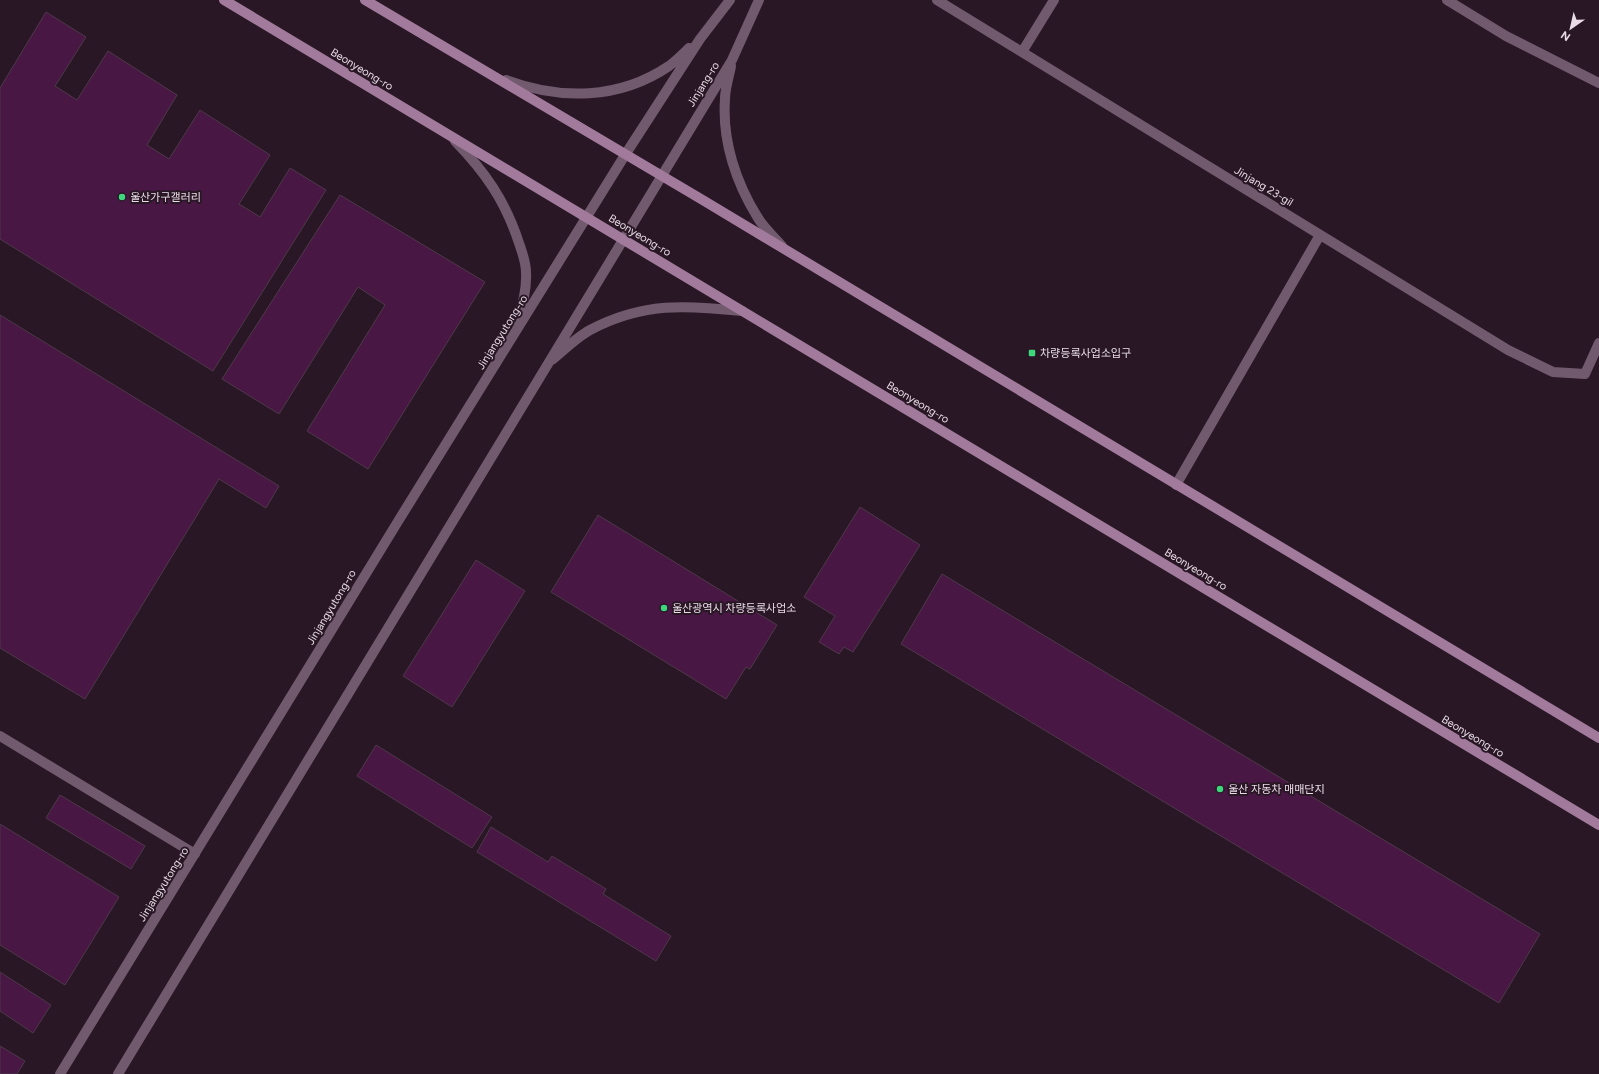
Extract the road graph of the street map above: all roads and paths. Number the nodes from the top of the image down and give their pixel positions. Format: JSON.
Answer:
{"nodes":[{"id":1,"x":224,"y":0,"type":"edge"},
{"id":2,"x":365,"y":0,"type":"edge"},
{"id":3,"x":730,"y":0,"type":"edge"},
{"id":4,"x":759,"y":0,"type":"edge"},
{"id":5,"x":937,"y":0,"type":"edge"},
{"id":6,"x":1054,"y":0,"type":"edge"},
{"id":7,"x":1448,"y":0,"type":"edge"},
{"id":8,"x":700,"y":39,"type":"junction"},
{"id":9,"x":1022,"y":52,"type":"junction"},
{"id":10,"x":732,"y":60,"type":"junction"},
{"id":11,"x":487,"y":73,"type":"junction"},
{"id":12,"x":1599,"y":83,"type":"edge"},
{"id":13,"x":449,"y":135,"type":"junction"},
{"id":14,"x":625,"y":155,"type":"junction"},
{"id":15,"x":661,"y":176,"type":"junction"},
{"id":16,"x":587,"y":217,"type":"junction"},
{"id":17,"x":1320,"y":235,"type":"junction"},
{"id":18,"x":622,"y":239,"type":"junction"},
{"id":19,"x":785,"y":250,"type":"junction"},
{"id":20,"x":742,"y":311,"type":"junction"},
{"id":21,"x":512,"y":338,"type":"junction"},
{"id":22,"x":1599,"y":343,"type":"edge"},
{"id":23,"x":547,"y":364,"type":"junction"},
{"id":24,"x":1176,"y":485,"type":"junction"},
{"id":25,"x":0,"y":736,"type":"edge"},
{"id":26,"x":1599,"y":738,"type":"edge"},
{"id":27,"x":1599,"y":825,"type":"edge"},
{"id":28,"x":195,"y":854,"type":"junction"},
{"id":29,"x":60,"y":1074,"type":"edge"},
{"id":30,"x":118,"y":1074,"type":"edge"}],
"edges":[{"from":1,"to":13,"type":"main road","name":"Beonyeong-ro"},
{"from":2,"to":11,"type":"main road"},
{"from":3,"to":8,"type":"street"},
{"from":4,"to":10,"type":"street","name":"Jinjang-ro"},
{"from":5,"to":9,"type":"street","name":"Jinjang 23-gil"},
{"from":6,"to":9,"type":"street"},
{"from":7,"to":12,"type":"street"},
{"from":8,"to":11,"type":"street"},
{"from":8,"to":14,"type":"street"},
{"from":9,"to":17,"type":"street","name":"Jinjang 23-gil"},
{"from":10,"to":15,"type":"street","name":"Jinjang-ro"},
{"from":10,"to":19,"type":"street"},
{"from":11,"to":14,"type":"main road"},
{"from":13,"to":16,"type":"main road","name":"Beonyeong-ro"},
{"from":13,"to":21,"type":"street"},
{"from":14,"to":15,"type":"main road"},
{"from":14,"to":16,"type":"street","name":"Jinjangyutong-ro"},
{"from":15,"to":18,"type":"street"},
{"from":15,"to":19,"type":"main road"},
{"from":16,"to":18,"type":"main road","name":"Beonyeong-ro"},
{"from":16,"to":21,"type":"street","name":"Jinjangyutong-ro"},
{"from":17,"to":22,"type":"street","name":"Jinjang 23-gil"},
{"from":17,"to":24,"type":"street"},
{"from":18,"to":20,"type":"main road","name":"Beonyeong-ro"},
{"from":18,"to":23,"type":"street"},
{"from":19,"to":24,"type":"main road"},
{"from":20,"to":23,"type":"street"},
{"from":20,"to":27,"type":"main road","name":"Beonyeong-ro"},
{"from":21,"to":28,"type":"street","name":"Jinjangyutong-ro"},
{"from":23,"to":30,"type":"street"},
{"from":24,"to":26,"type":"main road"},
{"from":25,"to":28,"type":"street"},
{"from":28,"to":29,"type":"street","name":"Jinjangyutong-ro"}]}
